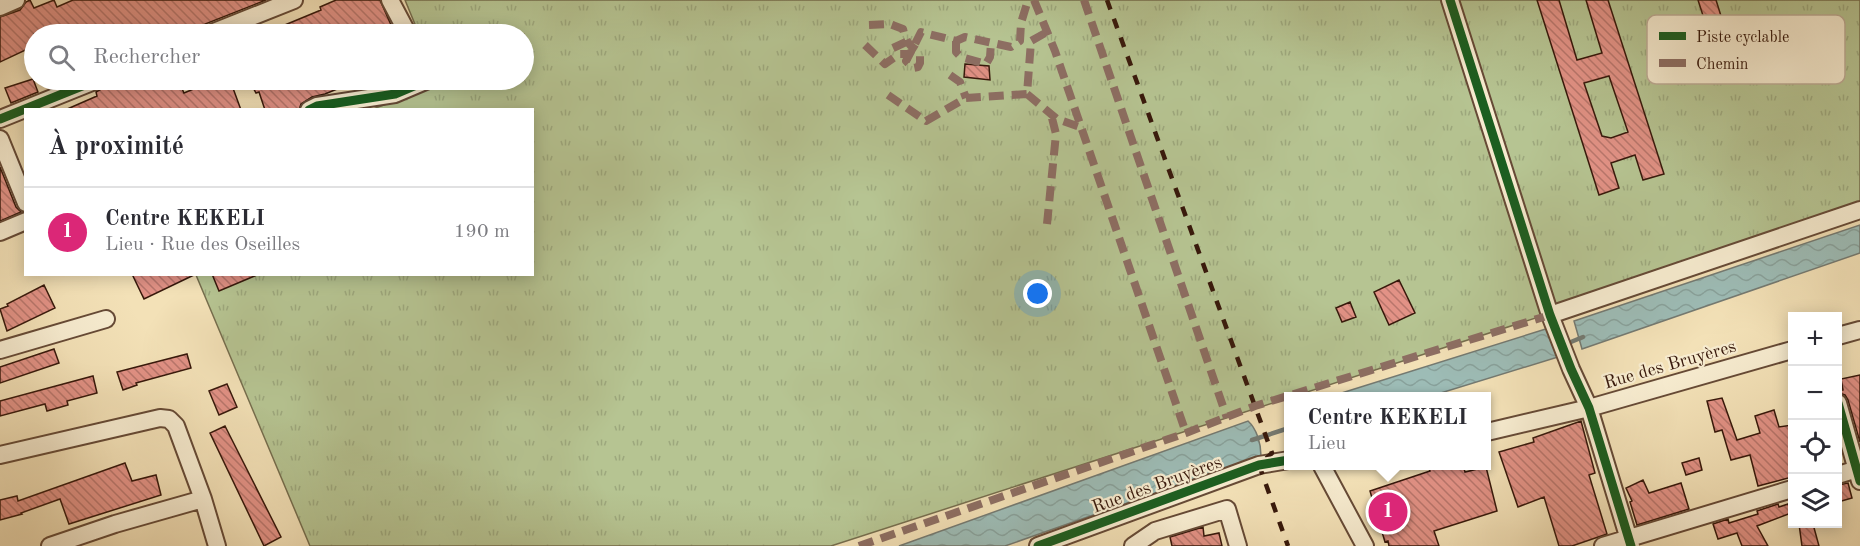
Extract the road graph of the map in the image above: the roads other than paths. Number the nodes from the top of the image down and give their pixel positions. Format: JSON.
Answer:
{"nodes":[{"id":1,"x":16,"y":0,"type":"edge"},
{"id":2,"x":294,"y":0,"type":"edge"},
{"id":3,"x":390,"y":0,"type":"edge"},
{"id":4,"x":1450,"y":0,"type":"edge"},
{"id":5,"x":0,"y":7,"type":"edge"},
{"id":6,"x":233,"y":24,"type":"edge"},
{"id":7,"x":403,"y":24,"type":"edge"},
{"id":8,"x":71,"y":90,"type":"edge"},
{"id":9,"x":404,"y":90,"type":"edge"},
{"id":10,"x":26,"y":108,"type":"edge"},
{"id":11,"x":313,"y":108,"type":"edge"},
{"id":12,"x":24,"y":109,"type":"edge"},
{"id":13,"x":0,"y":118,"type":"edge"},
{"id":14,"x":0,"y":139,"type":"edge"},
{"id":15,"x":24,"y":198,"type":"edge"},
{"id":16,"x":1860,"y":210,"type":"edge"},
{"id":17,"x":24,"y":221,"type":"edge"},
{"id":18,"x":0,"y":232,"type":"edge"},
{"id":19,"x":105,"y":319,"type":"dead end"},
{"id":20,"x":1552,"y":319,"type":"junction"},
{"id":21,"x":1860,"y":330,"type":"edge"},
{"id":22,"x":1842,"y":335,"type":"edge"},
{"id":23,"x":0,"y":350,"type":"edge"},
{"id":24,"x":1788,"y":351,"type":"edge"},
{"id":25,"x":1589,"y":408,"type":"junction"},
{"id":26,"x":1842,"y":416,"type":"edge"},
{"id":27,"x":1491,"y":431,"type":"edge"},
{"id":28,"x":0,"y":455,"type":"edge"},
{"id":29,"x":1284,"y":461,"type":"edge"},
{"id":30,"x":1325,"y":470,"type":"edge"},
{"id":31,"x":1859,"y":473,"type":"edge"},
{"id":32,"x":1842,"y":475,"type":"edge"},
{"id":33,"x":1788,"y":490,"type":"edge"},
{"id":34,"x":204,"y":500,"type":"junction"},
{"id":35,"x":1630,"y":543,"type":"edge"},
{"id":36,"x":50,"y":546,"type":"edge"},
{"id":37,"x":217,"y":546,"type":"edge"},
{"id":38,"x":1038,"y":546,"type":"edge"},
{"id":39,"x":1133,"y":546,"type":"edge"},
{"id":40,"x":1238,"y":546,"type":"edge"},
{"id":41,"x":1365,"y":546,"type":"edge"},
{"id":42,"x":1604,"y":546,"type":"edge"}],
"edges":[{"from":1,"to":5,"type":"street"},
{"from":2,"to":6,"type":"street"},
{"from":3,"to":7,"type":"street"},
{"from":4,"to":20,"type":"street"},
{"from":8,"to":10,"type":"street"},
{"from":9,"to":11,"type":"street"},
{"from":12,"to":13,"type":"street"},
{"from":14,"to":15,"type":"street"},
{"from":16,"to":20,"type":"street"},
{"from":17,"to":18,"type":"street"},
{"from":19,"to":23,"type":"street"},
{"from":20,"to":25,"type":"street"},
{"from":21,"to":22,"type":"street"},
{"from":24,"to":25,"type":"street","name":"Rue des Bruyères"},
{"from":25,"to":27,"type":"street","name":"Rue des Bruyères"},
{"from":25,"to":35,"type":"street"},
{"from":26,"to":31,"type":"street"},
{"from":28,"to":34,"type":"street"},
{"from":29,"to":38,"type":"street","name":"Rue des Bruyères"},
{"from":30,"to":41,"type":"street"},
{"from":31,"to":32,"type":"street"},
{"from":33,"to":35,"type":"street"},
{"from":34,"to":36,"type":"street"},
{"from":34,"to":37,"type":"street"},
{"from":35,"to":42,"type":"street"},
{"from":39,"to":40,"type":"street"}]}
